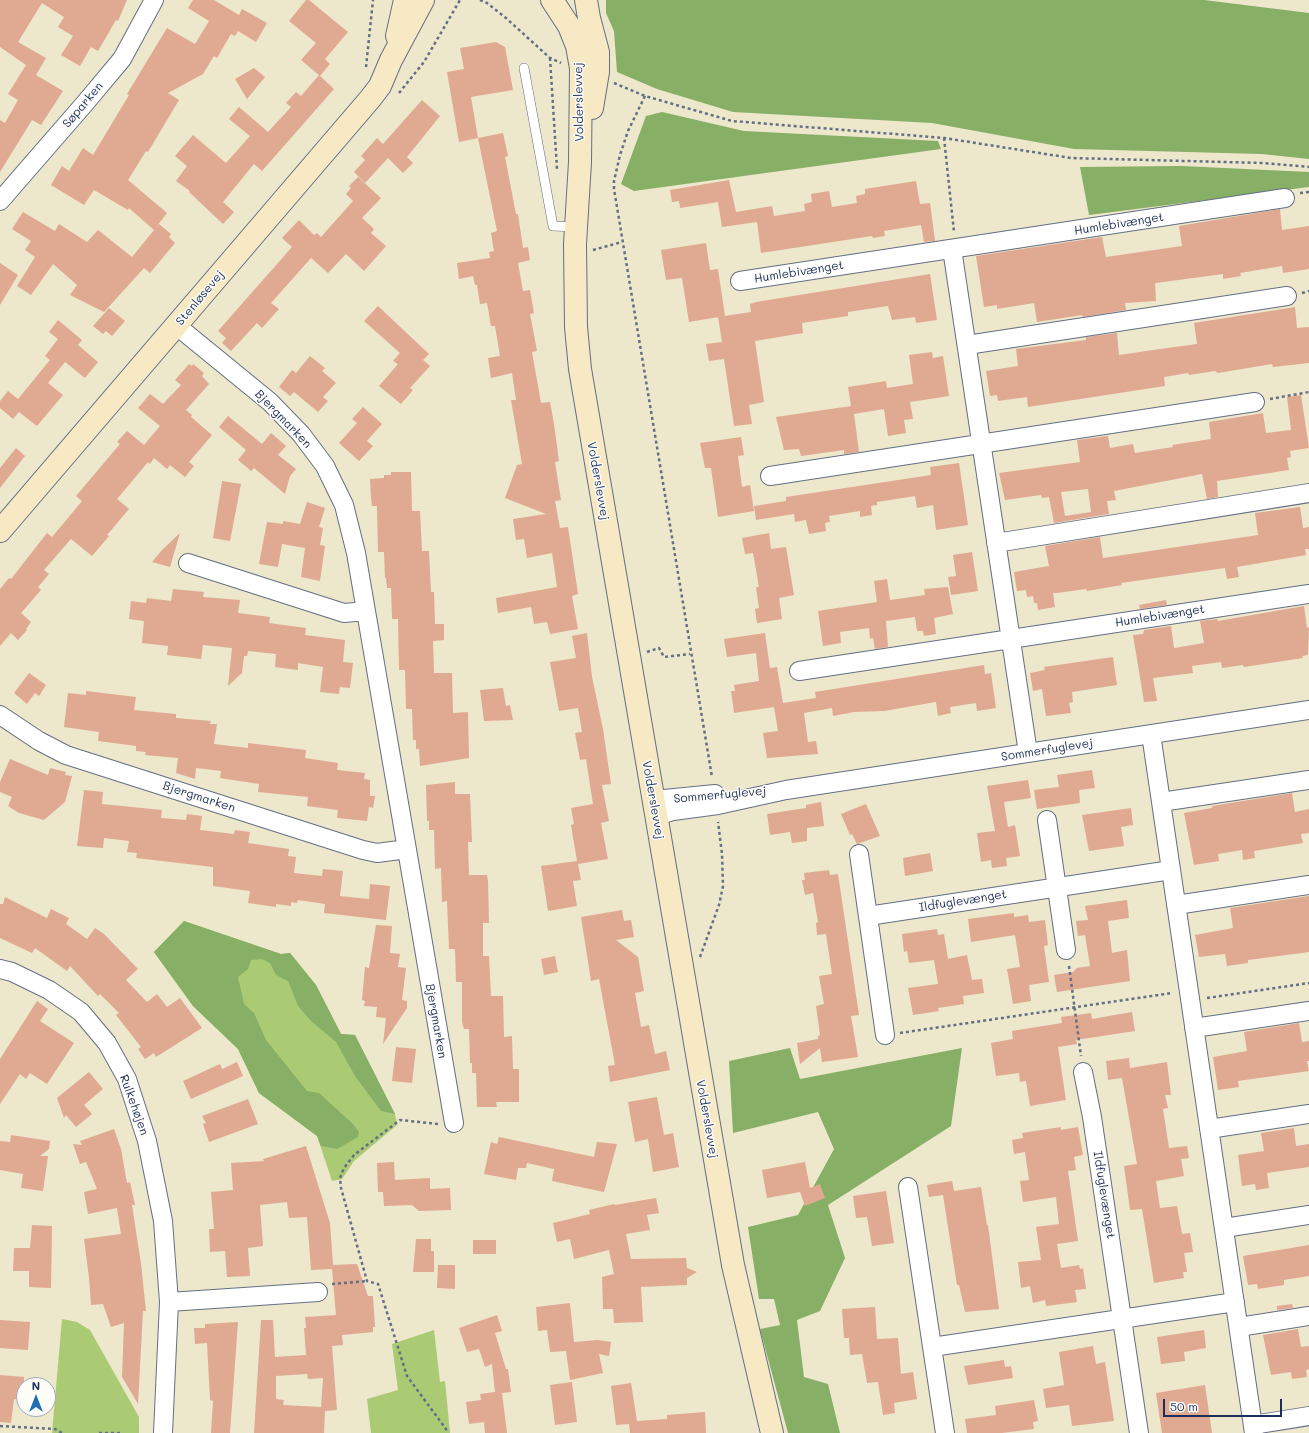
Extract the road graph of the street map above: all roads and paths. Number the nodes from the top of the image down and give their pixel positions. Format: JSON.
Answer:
{"nodes":[{"id":1,"x":154,"y":0,"type":"edge"},
{"id":2,"x":373,"y":0,"type":"edge"},
{"id":3,"x":405,"y":0,"type":"edge"},
{"id":4,"x":423,"y":0,"type":"edge"},
{"id":5,"x":460,"y":0,"type":"edge"},
{"id":6,"x":480,"y":0,"type":"edge"},
{"id":7,"x":552,"y":0,"type":"edge"},
{"id":8,"x":586,"y":0,"type":"edge"},
{"id":9,"x":487,"y":1,"type":"edge"},
{"id":10,"x":550,"y":58,"type":"junction"},
{"id":11,"x":391,"y":60,"type":"junction"},
{"id":12,"x":564,"y":64,"type":"dead end"},
{"id":13,"x":524,"y":68,"type":"dead end"},
{"id":14,"x":366,"y":70,"type":"dead end"},
{"id":15,"x":610,"y":81,"type":"dead end"},
{"id":16,"x":398,"y":94,"type":"dead end"},
{"id":17,"x":645,"y":96,"type":"junction"},
{"id":18,"x":944,"y":138,"type":"junction"},
{"id":19,"x":580,"y":162,"type":"junction"},
{"id":20,"x":1309,"y":167,"type":"edge"},
{"id":21,"x":557,"y":177,"type":"dead end"},
{"id":22,"x":1285,"y":198,"type":"dead end"},
{"id":23,"x":0,"y":201,"type":"edge"},
{"id":24,"x":576,"y":227,"type":"junction"},
{"id":25,"x":622,"y":242,"type":"junction"},
{"id":26,"x":954,"y":248,"type":"junction"},
{"id":27,"x":575,"y":256,"type":"junction"},
{"id":28,"x":740,"y":281,"type":"dead end"},
{"id":29,"x":1287,"y":296,"type":"dead end"},
{"id":30,"x":177,"y":326,"type":"junction"},
{"id":31,"x":967,"y":346,"type":"junction"},
{"id":32,"x":1309,"y":392,"type":"edge"},
{"id":33,"x":1255,"y":402,"type":"joint"},
{"id":34,"x":981,"y":444,"type":"junction"},
{"id":35,"x":770,"y":476,"type":"dead end"},
{"id":36,"x":1309,"y":494,"type":"edge"},
{"id":37,"x":0,"y":531,"type":"edge"},
{"id":38,"x":996,"y":543,"type":"junction"},
{"id":39,"x":188,"y":563,"type":"dead end"},
{"id":40,"x":1309,"y":594,"type":"edge"},
{"id":41,"x":366,"y":611,"type":"junction"},
{"id":42,"x":1011,"y":639,"type":"junction"},
{"id":43,"x":690,"y":654,"type":"junction"},
{"id":44,"x":628,"y":658,"type":"junction"},
{"id":45,"x":799,"y":671,"type":"dead end"},
{"id":46,"x":1309,"y":710,"type":"edge"},
{"id":47,"x":0,"y":715,"type":"edge"},
{"id":48,"x":1151,"y":734,"type":"junction"},
{"id":49,"x":1028,"y":753,"type":"junction"},
{"id":50,"x":1309,"y":780,"type":"edge"},
{"id":51,"x":715,"y":800,"type":"junction"},
{"id":52,"x":1161,"y":802,"type":"junction"},
{"id":53,"x":655,"y":808,"type":"junction"},
{"id":54,"x":1047,"y":820,"type":"dead end"},
{"id":55,"x":407,"y":849,"type":"junction"},
{"id":56,"x":859,"y":854,"type":"dead end"},
{"id":57,"x":1171,"y":870,"type":"junction"},
{"id":58,"x":1309,"y":885,"type":"edge"},
{"id":59,"x":1057,"y":887,"type":"junction"},
{"id":60,"x":1176,"y":905,"type":"junction"},
{"id":61,"x":868,"y":916,"type":"junction"},
{"id":62,"x":1066,"y":950,"type":"joint"},
{"id":63,"x":697,"y":964,"type":"dead end"},
{"id":64,"x":0,"y":970,"type":"edge"},
{"id":65,"x":1309,"y":983,"type":"edge"},
{"id":66,"x":1190,"y":996,"type":"junction"},
{"id":67,"x":1075,"y":1008,"type":"junction"},
{"id":68,"x":1309,"y":1011,"type":"edge"},
{"id":69,"x":1194,"y":1028,"type":"junction"},
{"id":70,"x":886,"y":1035,"type":"joint"},
{"id":71,"x":1083,"y":1072,"type":"joint"},
{"id":72,"x":1309,"y":1114,"type":"edge"},
{"id":73,"x":454,"y":1123,"type":"joint"},
{"id":74,"x":1209,"y":1129,"type":"junction"},
{"id":75,"x":908,"y":1187,"type":"dead end"},
{"id":76,"x":1309,"y":1215,"type":"edge"},
{"id":77,"x":1224,"y":1228,"type":"junction"},
{"id":78,"x":367,"y":1281,"type":"junction"},
{"id":79,"x":318,"y":1292,"type":"joint"},
{"id":80,"x":169,"y":1302,"type":"junction"},
{"id":81,"x":1235,"y":1302,"type":"junction"},
{"id":82,"x":1309,"y":1316,"type":"edge"},
{"id":83,"x":1122,"y":1318,"type":"junction"},
{"id":84,"x":1239,"y":1327,"type":"junction"},
{"id":85,"x":932,"y":1346,"type":"junction"},
{"id":86,"x":1309,"y":1416,"type":"edge"},
{"id":87,"x":0,"y":1426,"type":"edge"},
{"id":88,"x":1254,"y":1429,"type":"edge"},
{"id":89,"x":62,"y":1433,"type":"edge"},
{"id":90,"x":99,"y":1433,"type":"edge"},
{"id":91,"x":121,"y":1433,"type":"edge"},
{"id":92,"x":163,"y":1433,"type":"edge"},
{"id":93,"x":447,"y":1433,"type":"edge"},
{"id":94,"x":772,"y":1433,"type":"edge"},
{"id":95,"x":945,"y":1433,"type":"edge"},
{"id":96,"x":1139,"y":1433,"type":"edge"}],
"edges":[{"from":1,"to":23,"type":"street","name":"Søparken"},
{"from":2,"to":14,"type":"path"},
{"from":3,"to":11,"type":"street","name":"Stenløsevej"},
{"from":4,"to":11,"type":"street","name":"Stenløsevej"},
{"from":5,"to":16,"type":"path"},
{"from":6,"to":9,"type":"path"},
{"from":7,"to":19,"type":"street","name":"Volderslevvej"},
{"from":8,"to":19,"type":"street","name":"Volderslevvej"},
{"from":9,"to":10,"type":"path"},
{"from":10,"to":12,"type":"path"},
{"from":10,"to":21,"type":"path"},
{"from":11,"to":30,"type":"street","name":"Stenløsevej"},
{"from":13,"to":24,"type":"lane"},
{"from":15,"to":17,"type":"path"},
{"from":17,"to":18,"type":"path"},
{"from":17,"to":25,"type":"path"},
{"from":18,"to":20,"type":"path"},
{"from":18,"to":26,"type":"path"},
{"from":19,"to":24,"type":"street","name":"Volderslevvej"},
{"from":22,"to":26,"type":"street","name":"Humlebivænget"},
{"from":24,"to":27,"type":"street","name":"Volderslevvej"},
{"from":25,"to":27,"type":"path"},
{"from":25,"to":43,"type":"path"},
{"from":26,"to":28,"type":"street","name":"Humlebivænget"},
{"from":26,"to":31,"type":"street"},
{"from":27,"to":44,"type":"street","name":"Volderslevvej"},
{"from":29,"to":31,"type":"street"},
{"from":30,"to":37,"type":"street","name":"Stenløsevej"},
{"from":30,"to":41,"type":"street","name":"Bjergmarken"},
{"from":31,"to":34,"type":"street"},
{"from":32,"to":33,"type":"path"},
{"from":33,"to":34,"type":"street"},
{"from":34,"to":35,"type":"street"},
{"from":34,"to":38,"type":"street"},
{"from":36,"to":38,"type":"street"},
{"from":38,"to":42,"type":"street"},
{"from":39,"to":41,"type":"street"},
{"from":40,"to":42,"type":"street","name":"Humlebivænget"},
{"from":41,"to":55,"type":"street","name":"Bjergmarken"},
{"from":42,"to":45,"type":"street","name":"Humlebivænget"},
{"from":42,"to":49,"type":"street"},
{"from":43,"to":44,"type":"path"},
{"from":43,"to":51,"type":"path"},
{"from":44,"to":53,"type":"street","name":"Volderslevvej"},
{"from":46,"to":48,"type":"street","name":"Sommerfuglevej"},
{"from":47,"to":55,"type":"street","name":"Bjergmarken"},
{"from":48,"to":49,"type":"street","name":"Sommerfuglevej"},
{"from":48,"to":52,"type":"street"},
{"from":49,"to":51,"type":"street","name":"Sommerfuglevej"},
{"from":50,"to":52,"type":"street"},
{"from":51,"to":53,"type":"street","name":"Sommerfuglevej"},
{"from":51,"to":63,"type":"path"},
{"from":52,"to":57,"type":"street"},
{"from":53,"to":94,"type":"street","name":"Volderslevvej"},
{"from":54,"to":59,"type":"street"},
{"from":55,"to":73,"type":"street","name":"Bjergmarken"},
{"from":56,"to":61,"type":"street"},
{"from":57,"to":59,"type":"street","name":"Ildfuglevænget"},
{"from":57,"to":60,"type":"street"},
{"from":58,"to":60,"type":"street"},
{"from":59,"to":61,"type":"street","name":"Ildfuglevænget"},
{"from":59,"to":62,"type":"street"},
{"from":60,"to":66,"type":"street"},
{"from":61,"to":70,"type":"street"},
{"from":62,"to":67,"type":"path"},
{"from":64,"to":80,"type":"street","name":"Rulkehøjen"},
{"from":65,"to":66,"type":"path"},
{"from":66,"to":67,"type":"path"},
{"from":66,"to":69,"type":"street"},
{"from":67,"to":70,"type":"path"},
{"from":67,"to":71,"type":"path"},
{"from":68,"to":69,"type":"street"},
{"from":69,"to":74,"type":"street"},
{"from":71,"to":83,"type":"street","name":"Ildfuglevænget"},
{"from":72,"to":74,"type":"street"},
{"from":73,"to":78,"type":"path"},
{"from":74,"to":77,"type":"street"},
{"from":75,"to":85,"type":"street"},
{"from":76,"to":77,"type":"street"},
{"from":77,"to":81,"type":"street"},
{"from":78,"to":79,"type":"path"},
{"from":78,"to":93,"type":"path"},
{"from":79,"to":80,"type":"street"},
{"from":80,"to":92,"type":"street","name":"Rulkehøjen"},
{"from":81,"to":83,"type":"street"},
{"from":81,"to":84,"type":"street"},
{"from":82,"to":84,"type":"street"},
{"from":83,"to":85,"type":"street"},
{"from":83,"to":96,"type":"street","name":"Ildfuglevænget"},
{"from":84,"to":88,"type":"street"},
{"from":85,"to":95,"type":"street"},
{"from":86,"to":88,"type":"street"},
{"from":87,"to":89,"type":"path"},
{"from":90,"to":91,"type":"path"}]}
